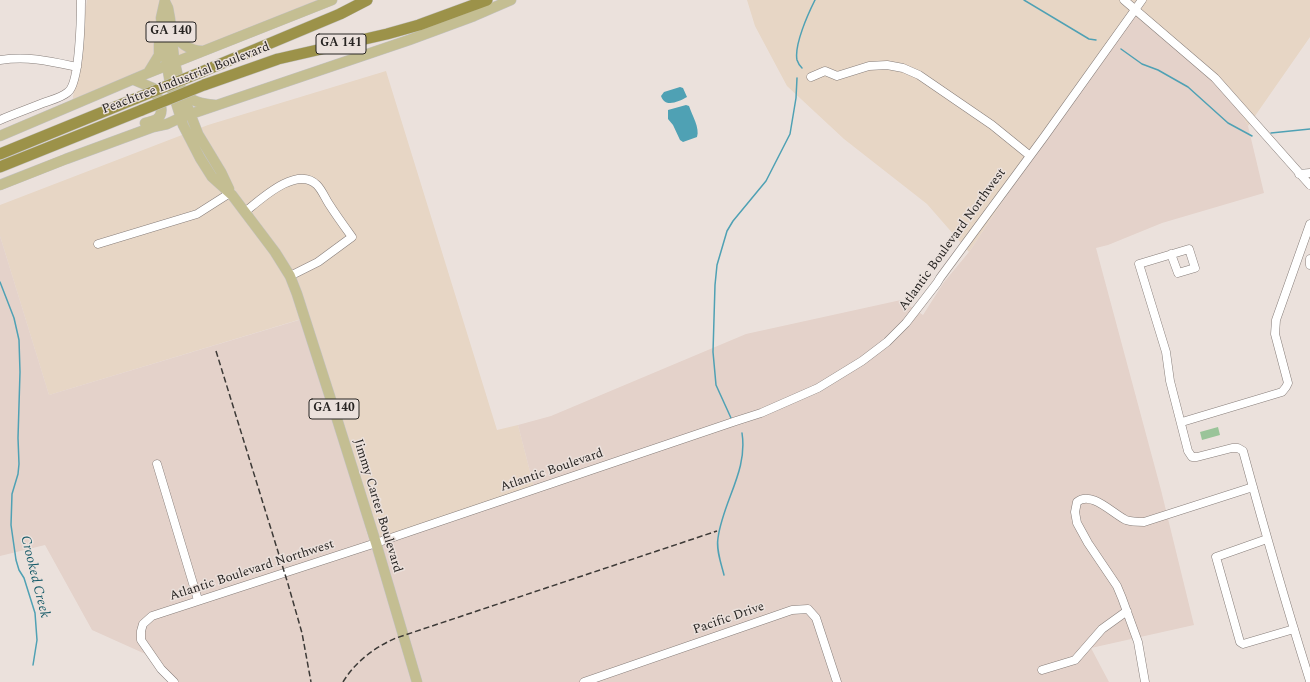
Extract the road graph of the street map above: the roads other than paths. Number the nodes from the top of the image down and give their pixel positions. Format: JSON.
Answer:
{"nodes":[{"id":1,"x":81,"y":0,"type":"edge"},
{"id":2,"x":332,"y":0,"type":"edge"},
{"id":3,"x":367,"y":0,"type":"edge"},
{"id":4,"x":511,"y":0,"type":"edge"},
{"id":5,"x":1124,"y":0,"type":"edge"},
{"id":6,"x":1142,"y":0,"type":"edge"},
{"id":7,"x":165,"y":1,"type":"edge"},
{"id":8,"x":482,"y":1,"type":"edge"},
{"id":9,"x":1135,"y":9,"type":"junction"},
{"id":10,"x":269,"y":26,"type":"junction"},
{"id":11,"x":171,"y":29,"type":"junction"},
{"id":12,"x":205,"y":51,"type":"junction"},
{"id":13,"x":0,"y":60,"type":"edge"},
{"id":14,"x":170,"y":65,"type":"junction"},
{"id":15,"x":77,"y":67,"type":"junction"},
{"id":16,"x":147,"y":74,"type":"junction"},
{"id":17,"x":811,"y":78,"type":"dead end"},
{"id":18,"x":134,"y":80,"type":"junction"},
{"id":19,"x":179,"y":92,"type":"junction"},
{"id":20,"x":219,"y":105,"type":"junction"},
{"id":21,"x":0,"y":120,"type":"edge"},
{"id":22,"x":184,"y":121,"type":"junction"},
{"id":23,"x":162,"y":125,"type":"junction"},
{"id":24,"x":0,"y":136,"type":"edge"},
{"id":25,"x":99,"y":147,"type":"junction"},
{"id":26,"x":0,"y":154,"type":"edge"},
{"id":27,"x":1029,"y":156,"type":"junction"},
{"id":28,"x":0,"y":168,"type":"edge"},
{"id":29,"x":221,"y":172,"type":"junction"},
{"id":30,"x":1310,"y":173,"type":"edge"},
{"id":31,"x":1299,"y":174,"type":"junction"},
{"id":32,"x":1310,"y":185,"type":"edge"},
{"id":33,"x":0,"y":186,"type":"edge"},
{"id":34,"x":230,"y":193,"type":"junction"},
{"id":35,"x":245,"y":212,"type":"junction"},
{"id":36,"x":1309,"y":229,"type":"edge"},
{"id":37,"x":98,"y":244,"type":"dead end"},
{"id":38,"x":1172,"y":254,"type":"dead end"},
{"id":39,"x":1310,"y":259,"type":"edge"},
{"id":40,"x":1310,"y":265,"type":"edge"},
{"id":41,"x":290,"y":276,"type":"junction"},
{"id":42,"x":736,"y":421,"type":"joint"},
{"id":43,"x":1182,"y":422,"type":"junction"},
{"id":44,"x":157,"y":464,"type":"dead end"},
{"id":45,"x":1253,"y":487,"type":"junction"},
{"id":46,"x":1267,"y":538,"type":"junction"},
{"id":47,"x":376,"y":543,"type":"junction"},
{"id":48,"x":198,"y":600,"type":"junction"},
{"id":49,"x":1126,"y":611,"type":"junction"},
{"id":50,"x":1294,"y":629,"type":"junction"},
{"id":51,"x":1042,"y":670,"type":"dead end"},
{"id":52,"x":1310,"y":677,"type":"edge"},
{"id":53,"x":174,"y":682,"type":"edge"},
{"id":54,"x":417,"y":682,"type":"edge"},
{"id":55,"x":584,"y":682,"type":"edge"},
{"id":56,"x":837,"y":682,"type":"edge"},
{"id":57,"x":1145,"y":682,"type":"edge"}],
"edges":[{"from":1,"to":15,"type":"street"},
{"from":2,"to":10,"type":"main road"},
{"from":3,"to":26,"type":"highway","name":"Peachtree Industrial Boulevard","number":"GA 141","bridge":true},
{"from":4,"to":20,"type":"main road"},
{"from":5,"to":9,"type":"street"},
{"from":6,"to":9,"type":"street","name":"Atlantic Boulevard Northwest"},
{"from":7,"to":11,"type":"main road","number":"GA 140"},
{"from":7,"to":14,"type":"main road","number":"GA 140"},
{"from":7,"to":16,"type":"main road"},
{"from":8,"to":28,"type":"highway","name":"Peachtree Industrial Boulevard","number":"GA 141","bridge":true},
{"from":9,"to":27,"type":"street","name":"Atlantic Boulevard Northwest"},
{"from":9,"to":31,"type":"street"},
{"from":10,"to":12,"type":"main road","name":"Peachtree Industrial Boulevard"},
{"from":10,"to":19,"type":"main road"},
{"from":11,"to":12,"type":"main road"},
{"from":11,"to":14,"type":"main road","number":"GA 140"},
{"from":12,"to":14,"type":"main road","name":"Peachtree Industrial Boulevard"},
{"from":13,"to":15,"type":"street"},
{"from":14,"to":16,"type":"main road","name":"Peachtree Industrial Boulevard"},
{"from":14,"to":19,"type":"main road"},
{"from":15,"to":21,"type":"street"},
{"from":16,"to":18,"type":"main road","name":"Peachtree Industrial Boulevard"},
{"from":16,"to":19,"type":"main road"},
{"from":17,"to":27,"type":"street"},
{"from":18,"to":24,"type":"main road","name":"Peachtree Industrial Boulevard"},
{"from":18,"to":25,"type":"main road"},
{"from":19,"to":20,"type":"main road"},
{"from":19,"to":22,"type":"main road","name":"Jimmy Carter Boulevard","number":"GA 140"},
{"from":19,"to":23,"type":"main road"},
{"from":20,"to":22,"type":"main road"},
{"from":20,"to":29,"type":"main road"},
{"from":22,"to":23,"type":"main road"},
{"from":22,"to":23,"type":"main road"},
{"from":22,"to":29,"type":"main road","name":"Jimmy Carter Boulevard","number":"GA 140"},
{"from":22,"to":34,"type":"main road","name":"Jimmy Carter Boulevard","number":"GA 140"},
{"from":23,"to":25,"type":"main road"},
{"from":25,"to":33,"type":"main road"},
{"from":27,"to":42,"type":"street","name":"Atlantic Boulevard Northwest"},
{"from":29,"to":34,"type":"main road","name":"Jimmy Carter Boulevard","number":"GA 140"},
{"from":30,"to":31,"type":"street"},
{"from":31,"to":32,"type":"street"},
{"from":34,"to":35,"type":"main road","name":"Jimmy Carter Boulevard","number":"GA 140"},
{"from":34,"to":37,"type":"street"},
{"from":35,"to":41,"type":"main road","name":"Jimmy Carter Boulevard","number":"GA 140"},
{"from":35,"to":41,"type":"street"},
{"from":36,"to":43,"type":"street"},
{"from":38,"to":43,"type":"street"},
{"from":39,"to":40,"type":"street"},
{"from":41,"to":47,"type":"main road","name":"Jimmy Carter Boulevard","number":"GA 140"},
{"from":42,"to":47,"type":"street","name":"Atlantic Boulevard"},
{"from":43,"to":45,"type":"street"},
{"from":44,"to":48,"type":"street"},
{"from":45,"to":46,"type":"street"},
{"from":45,"to":49,"type":"street"},
{"from":46,"to":50,"type":"street"},
{"from":46,"to":50,"type":"street"},
{"from":47,"to":48,"type":"street","name":"Atlantic Boulevard Northwest"},
{"from":47,"to":54,"type":"main road","name":"Jimmy Carter Boulevard","number":"GA 140"},
{"from":48,"to":53,"type":"street","name":"Atlantic Boulevard Northwest"},
{"from":49,"to":51,"type":"street"},
{"from":49,"to":57,"type":"street"},
{"from":50,"to":52,"type":"street"},
{"from":55,"to":56,"type":"street","name":"Pacific Drive"}]}
